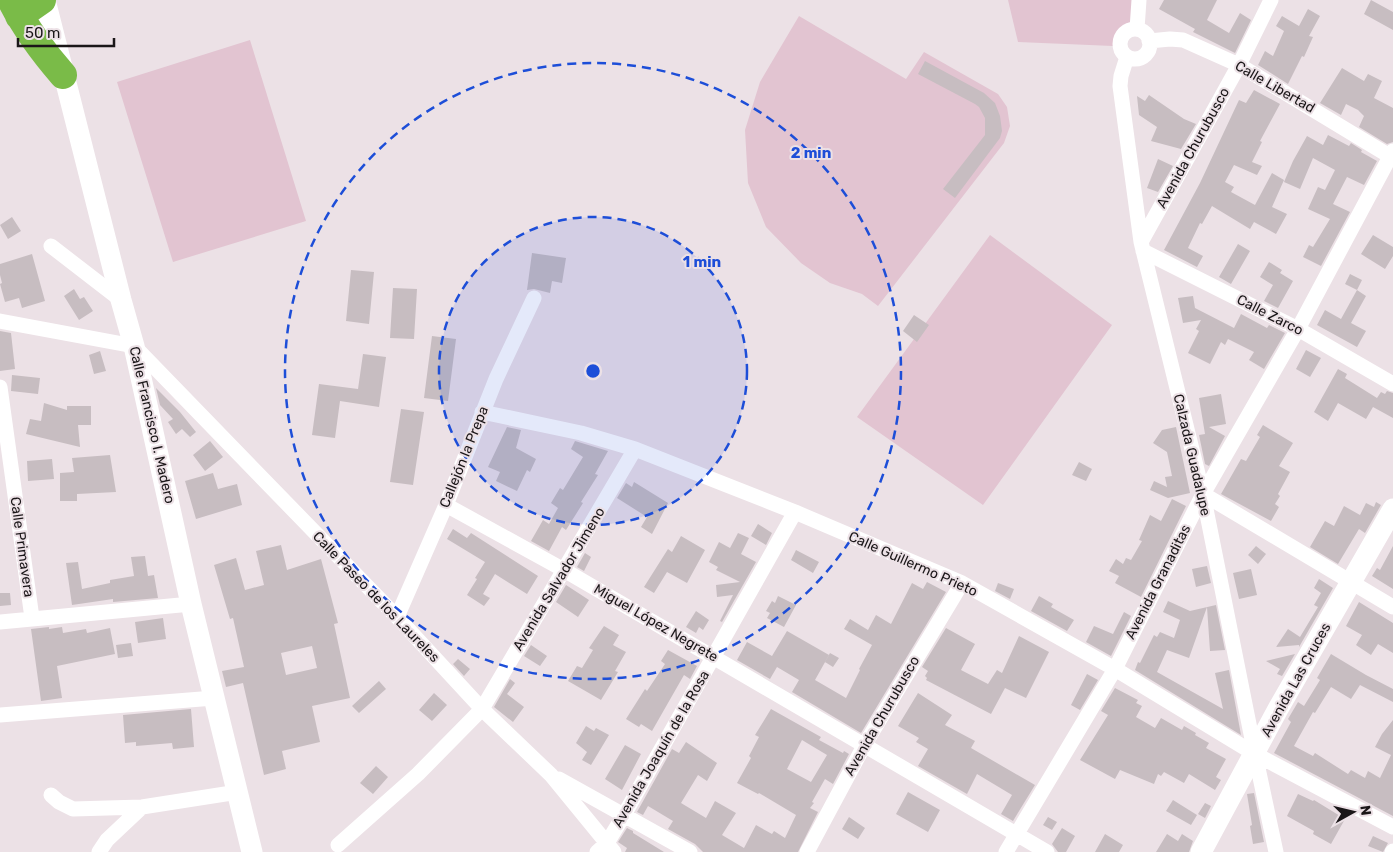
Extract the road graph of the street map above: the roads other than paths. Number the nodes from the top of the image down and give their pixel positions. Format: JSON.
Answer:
{"nodes":[{"id":1,"x":44,"y":0,"type":"edge"},
{"id":2,"x":1139,"y":0,"type":"edge"},
{"id":3,"x":1271,"y":0,"type":"edge"},
{"id":4,"x":15,"y":8,"type":"edge"},
{"id":5,"x":1137,"y":29,"type":"junction"},
{"id":6,"x":1149,"y":41,"type":"junction"},
{"id":7,"x":1127,"y":57,"type":"junction"},
{"id":8,"x":1239,"y":65,"type":"junction"},
{"id":9,"x":63,"y":75,"type":"junction"},
{"id":10,"x":1392,"y":155,"type":"edge"},
{"id":11,"x":51,"y":246,"type":"dead end"},
{"id":12,"x":1142,"y":246,"type":"junction"},
{"id":13,"x":534,"y":298,"type":"dead end"},
{"id":14,"x":120,"y":300,"type":"junction"},
{"id":15,"x":0,"y":322,"type":"edge"},
{"id":16,"x":1298,"y":329,"type":"junction"},
{"id":17,"x":134,"y":346,"type":"junction"},
{"id":18,"x":1393,"y":384,"type":"edge"},
{"id":19,"x":0,"y":387,"type":"edge"},
{"id":20,"x":482,"y":412,"type":"junction"},
{"id":21,"x":636,"y":449,"type":"junction"},
{"id":22,"x":1202,"y":494,"type":"junction"},
{"id":23,"x":446,"y":505,"type":"junction"},
{"id":24,"x":1393,"y":509,"type":"edge"},
{"id":25,"x":794,"y":512,"type":"junction"},
{"id":26,"x":564,"y":570,"type":"junction"},
{"id":27,"x":1350,"y":582,"type":"junction"},
{"id":28,"x":962,"y":583,"type":"junction"},
{"id":29,"x":191,"y":604,"type":"junction"},
{"id":30,"x":1393,"y":606,"type":"edge"},
{"id":31,"x":397,"y":617,"type":"junction"},
{"id":32,"x":32,"y":618,"type":"junction"},
{"id":33,"x":0,"y":622,"type":"edge"},
{"id":34,"x":713,"y":657,"type":"junction"},
{"id":35,"x":1114,"y":669,"type":"junction"},
{"id":36,"x":214,"y":698,"type":"junction"},
{"id":37,"x":482,"y":709,"type":"junction"},
{"id":38,"x":0,"y":715,"type":"edge"},
{"id":39,"x":864,"y":744,"type":"junction"},
{"id":40,"x":1255,"y":754,"type":"junction"},
{"id":41,"x":551,"y":775,"type":"junction"},
{"id":42,"x":238,"y":792,"type":"junction"},
{"id":43,"x":51,"y":795,"type":"dead end"},
{"id":44,"x":142,"y":807,"type":"junction"},
{"id":45,"x":624,"y":814,"type":"junction"},
{"id":46,"x":1393,"y":827,"type":"edge"},
{"id":47,"x":1017,"y":834,"type":"junction"},
{"id":48,"x":338,"y":845,"type":"dead end"},
{"id":49,"x":606,"y":849,"type":"edge"},
{"id":50,"x":99,"y":852,"type":"edge"},
{"id":51,"x":252,"y":852,"type":"edge"},
{"id":52,"x":690,"y":852,"type":"edge"},
{"id":53,"x":807,"y":852,"type":"edge"},
{"id":54,"x":1006,"y":852,"type":"edge"},
{"id":55,"x":1047,"y":852,"type":"edge"},
{"id":56,"x":1201,"y":852,"type":"edge"},
{"id":57,"x":1276,"y":852,"type":"edge"}],
"edges":[{"from":1,"to":4,"type":"highway"},
{"from":1,"to":9,"type":"main road","name":"Calle Francisco I. Madero"},
{"from":2,"to":5,"type":"street"},
{"from":3,"to":8,"type":"street","name":"Avenida Churubusco"},
{"from":4,"to":9,"type":"highway"},
{"from":5,"to":6,"type":"street"},
{"from":5,"to":7,"type":"street"},
{"from":6,"to":7,"type":"street"},
{"from":6,"to":8,"type":"street","name":"Calle Libertad"},
{"from":7,"to":12,"type":"street","name":"Calzada Guadalupe"},
{"from":8,"to":10,"type":"street","name":"Calle Libertad"},
{"from":8,"to":12,"type":"street","name":"Avenida Churubusco"},
{"from":9,"to":14,"type":"main road","name":"Calle Francisco I. Madero"},
{"from":10,"to":16,"type":"street","name":"Avenida Granaditas"},
{"from":11,"to":14,"type":"street"},
{"from":12,"to":16,"type":"street","name":"Calle Zarco"},
{"from":12,"to":22,"type":"street","name":"Calzada Guadalupe"},
{"from":13,"to":20,"type":"street","name":"Callejón la Prepa"},
{"from":14,"to":17,"type":"main road","name":"Calle Francisco I. Madero"},
{"from":15,"to":17,"type":"street"},
{"from":16,"to":18,"type":"street","name":"Calle Zarco"},
{"from":16,"to":22,"type":"street","name":"Avenida Granaditas"},
{"from":17,"to":29,"type":"main road","name":"Calle Francisco I. Madero"},
{"from":17,"to":31,"type":"street","name":"Calle Paseo de los Laureles"},
{"from":19,"to":32,"type":"street","name":"Calle Primavera"},
{"from":20,"to":21,"type":"street","name":"Calle Guillermo Prieto"},
{"from":20,"to":23,"type":"street","name":"Callejón la Prepa"},
{"from":21,"to":25,"type":"street","name":"Calle Guillermo Prieto"},
{"from":21,"to":26,"type":"street","name":"Avenida Salvador Jimeno"},
{"from":22,"to":27,"type":"street"},
{"from":22,"to":35,"type":"street","name":"Avenida Granaditas"},
{"from":22,"to":40,"type":"street","name":"Calzada Guadalupe"},
{"from":23,"to":26,"type":"street","name":"Miguel López Negrete"},
{"from":23,"to":31,"type":"street","name":"Callejón la Prepa"},
{"from":24,"to":27,"type":"main road","name":"Avenida Las Cruces"},
{"from":25,"to":28,"type":"street","name":"Calle Guillermo Prieto"},
{"from":25,"to":34,"type":"street","name":"Avenida Joaquín de la Rosa"},
{"from":26,"to":34,"type":"street","name":"Miguel López Negrete"},
{"from":26,"to":37,"type":"street","name":"Avenida Salvador Jimeno"},
{"from":27,"to":30,"type":"street"},
{"from":27,"to":40,"type":"main road","name":"Avenida Las Cruces"},
{"from":28,"to":35,"type":"street","name":"Calle Guillermo Prieto"},
{"from":28,"to":39,"type":"street","name":"Avenida Churubusco"},
{"from":29,"to":32,"type":"street"},
{"from":29,"to":36,"type":"main road","name":"Calle Francisco I. Madero"},
{"from":31,"to":37,"type":"street","name":"Calle Paseo de los Laureles"},
{"from":32,"to":33,"type":"street"},
{"from":34,"to":39,"type":"street","name":"Miguel López Negrete"},
{"from":34,"to":45,"type":"street","name":"Avenida Joaquín de la Rosa"},
{"from":35,"to":40,"type":"street","name":"Calle Guillermo Prieto"},
{"from":35,"to":47,"type":"street","name":"Avenida Granaditas"},
{"from":36,"to":38,"type":"street"},
{"from":36,"to":42,"type":"main road","name":"Calle Francisco I. Madero"},
{"from":37,"to":41,"type":"street","name":"Calle Paseo de los Laureles"},
{"from":37,"to":48,"type":"street","name":"Avenida Salvador Jimeno"},
{"from":39,"to":47,"type":"street","name":"Miguel López Negrete"},
{"from":39,"to":53,"type":"street","name":"Avenida Churubusco"},
{"from":40,"to":46,"type":"street","name":"Calle Guillermo Prieto"},
{"from":40,"to":56,"type":"main road","name":"Avenida Las Cruces"},
{"from":40,"to":57,"type":"street","name":"Calzada Guadalupe"},
{"from":41,"to":45,"type":"street"},
{"from":41,"to":49,"type":"street","name":"Calle Paseo de los Laureles"},
{"from":42,"to":44,"type":"street"},
{"from":42,"to":51,"type":"main road","name":"Calle Francisco I. Madero"},
{"from":43,"to":44,"type":"street"},
{"from":44,"to":50,"type":"street"},
{"from":45,"to":49,"type":"street","name":"Avenida Joaquín de la Rosa"},
{"from":45,"to":52,"type":"street"},
{"from":47,"to":54,"type":"street","name":"Avenida Granaditas"},
{"from":47,"to":55,"type":"street","name":"Miguel López Negrete"}]}
